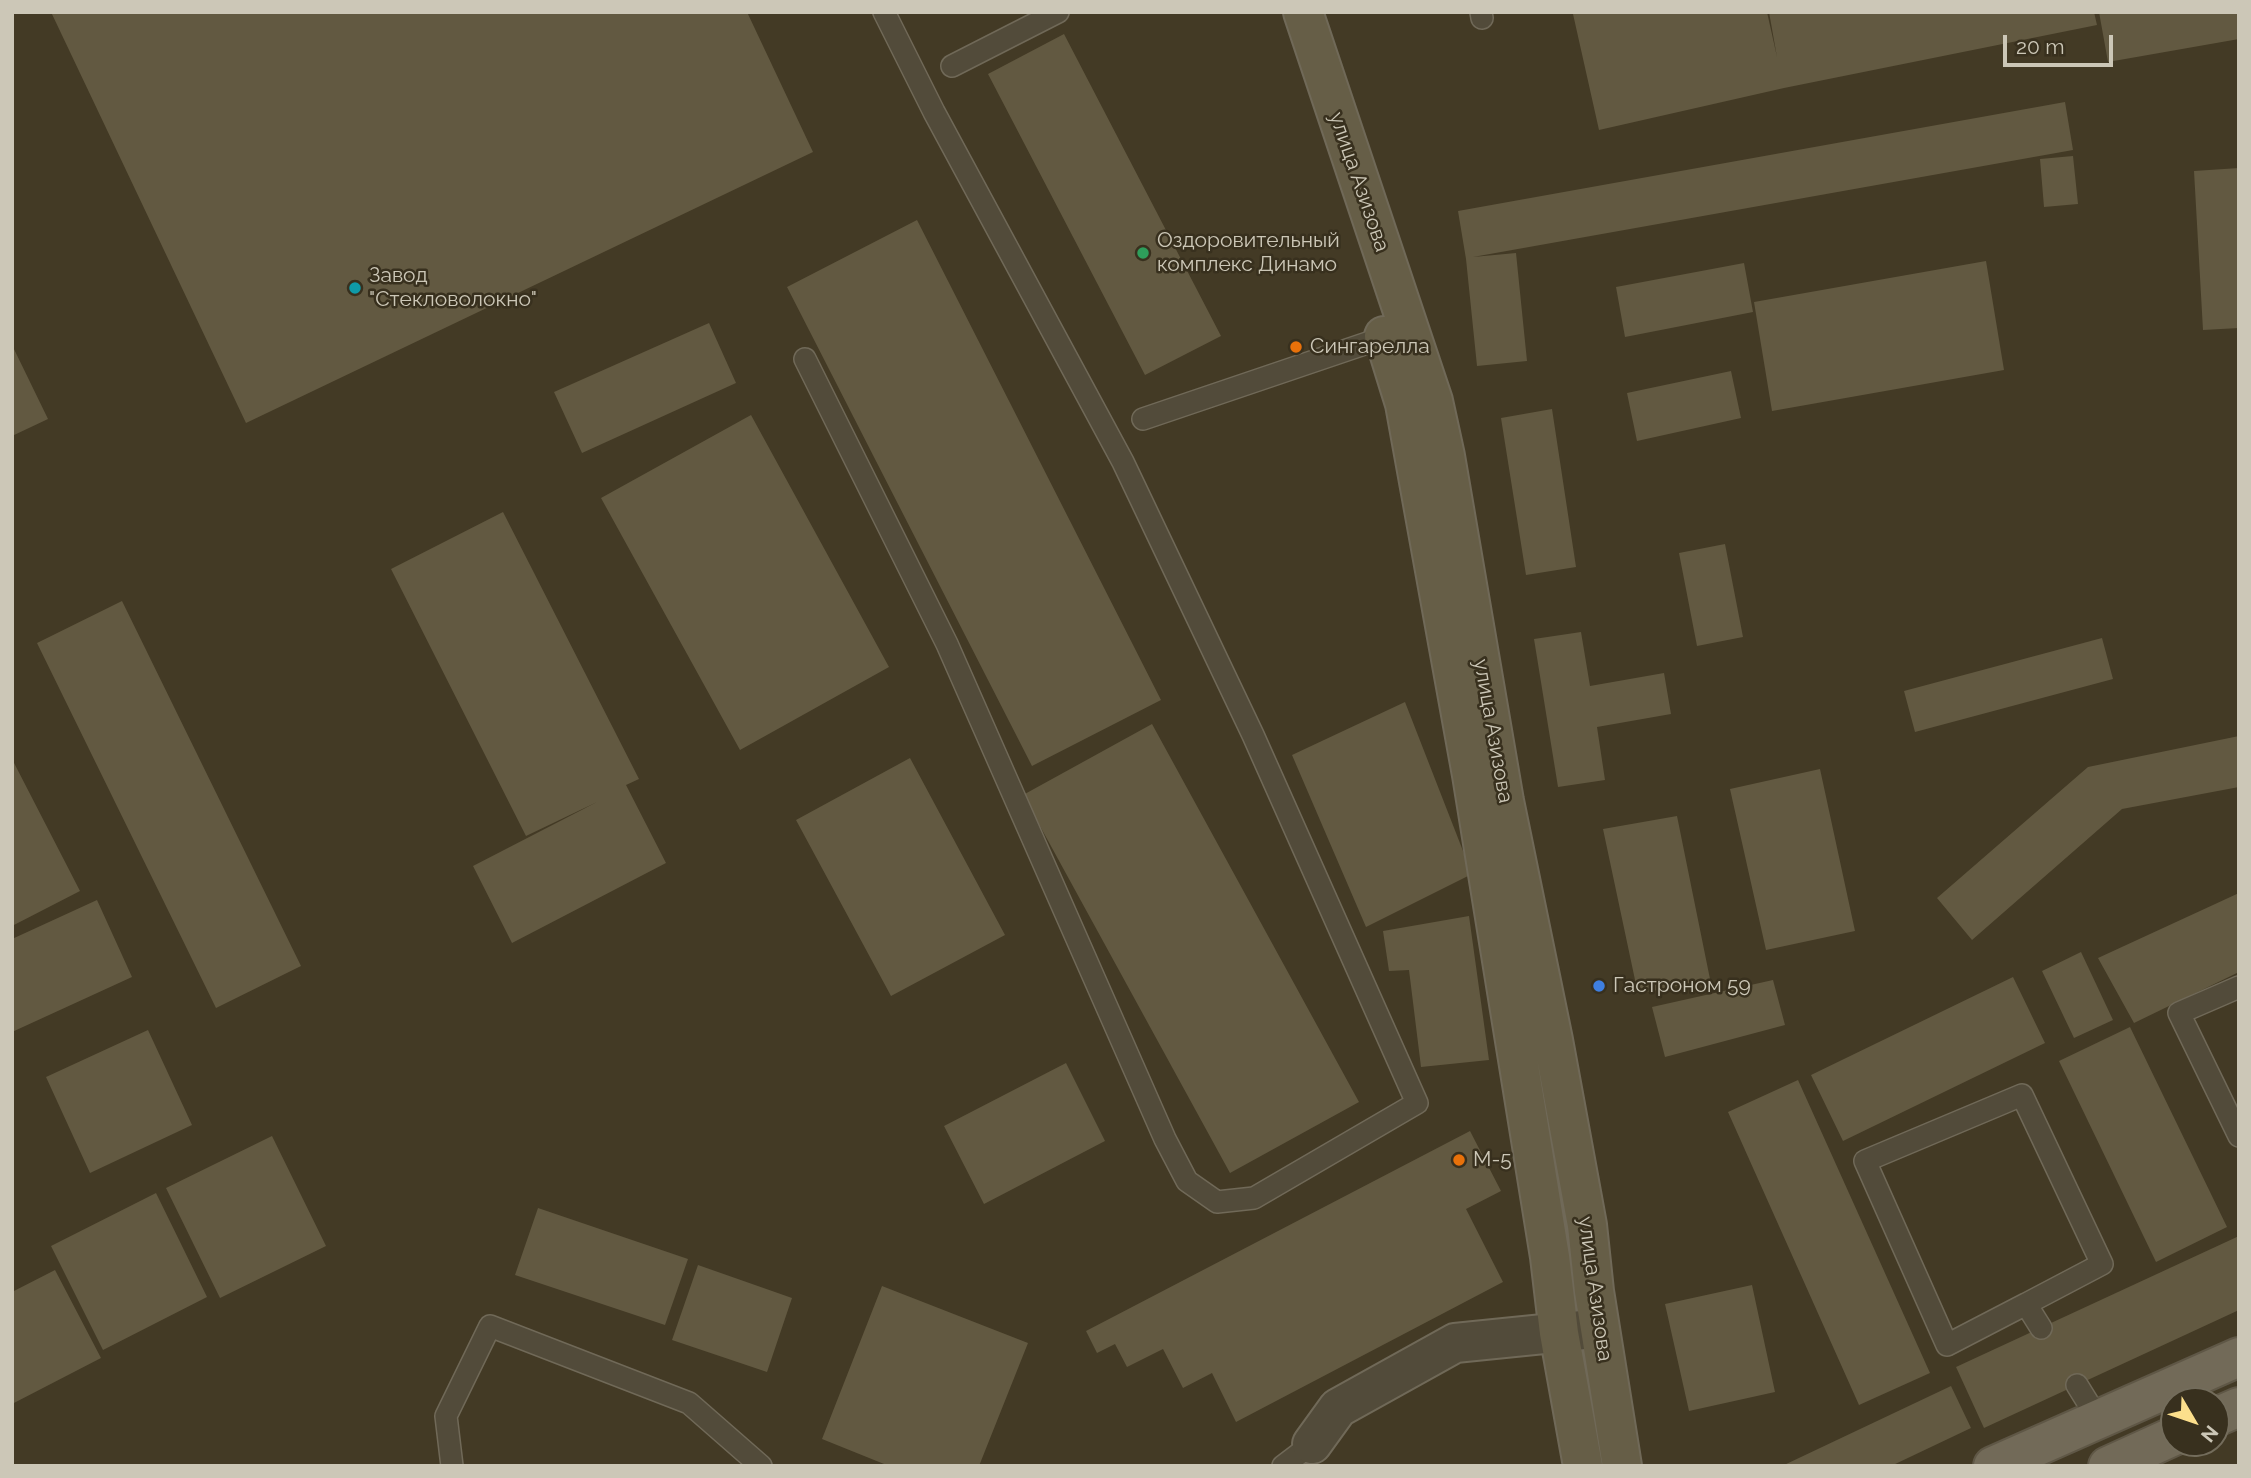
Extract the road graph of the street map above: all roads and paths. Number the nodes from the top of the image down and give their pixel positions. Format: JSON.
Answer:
{"nodes":[{"id":1,"x":884,"y":12,"type":"edge"},
{"id":2,"x":1058,"y":12,"type":"edge"},
{"id":3,"x":1277,"y":12,"type":"edge"},
{"id":4,"x":1303,"y":12,"type":"edge"},
{"id":5,"x":952,"y":66,"type":"dead end"},
{"id":6,"x":1385,"y":337,"type":"junction"},
{"id":7,"x":804,"y":359,"type":"dead end"},
{"id":8,"x":1143,"y":419,"type":"dead end"},
{"id":9,"x":2239,"y":986,"type":"edge"},
{"id":10,"x":2239,"y":1136,"type":"edge"},
{"id":11,"x":2026,"y":1304,"type":"junction"},
{"id":12,"x":2041,"y":1328,"type":"dead end"},
{"id":13,"x":1599,"y":1329,"type":"junction"},
{"id":14,"x":1559,"y":1333,"type":"junction"},
{"id":15,"x":2239,"y":1357,"type":"edge"},
{"id":16,"x":2077,"y":1385,"type":"dead end"},
{"id":17,"x":2098,"y":1419,"type":"junction"},
{"id":18,"x":2160,"y":1442,"type":"edge"},
{"id":19,"x":1298,"y":1455,"type":"edge"},
{"id":20,"x":452,"y":1466,"type":"edge"},
{"id":21,"x":761,"y":1466,"type":"edge"},
{"id":22,"x":1583,"y":1466,"type":"edge"},
{"id":23,"x":1622,"y":1466,"type":"edge"},
{"id":24,"x":1993,"y":1466,"type":"edge"},
{"id":25,"x":2108,"y":1466,"type":"edge"}],
"edges":[{"from":1,"to":7,"type":"lane"},
{"from":2,"to":5,"type":"lane"},
{"from":3,"to":6,"type":"main road","name":"улица Азизова"},
{"from":4,"to":13,"type":"main road","name":"улица Азизова"},
{"from":6,"to":8,"type":"lane"},
{"from":6,"to":14,"type":"main road","name":"улица Азизова"},
{"from":9,"to":10,"type":"lane"},
{"from":11,"to":11,"type":"lane"},
{"from":11,"to":12,"type":"lane"},
{"from":13,"to":14,"type":"street"},
{"from":13,"to":23,"type":"main road","name":"улица Азизова"},
{"from":14,"to":19,"type":"street"},
{"from":14,"to":22,"type":"main road","name":"улица Азизова"},
{"from":15,"to":17,"type":"main road"},
{"from":16,"to":17,"type":"lane"},
{"from":17,"to":24,"type":"main road"},
{"from":18,"to":25,"type":"main road"},
{"from":20,"to":21,"type":"lane"}]}
